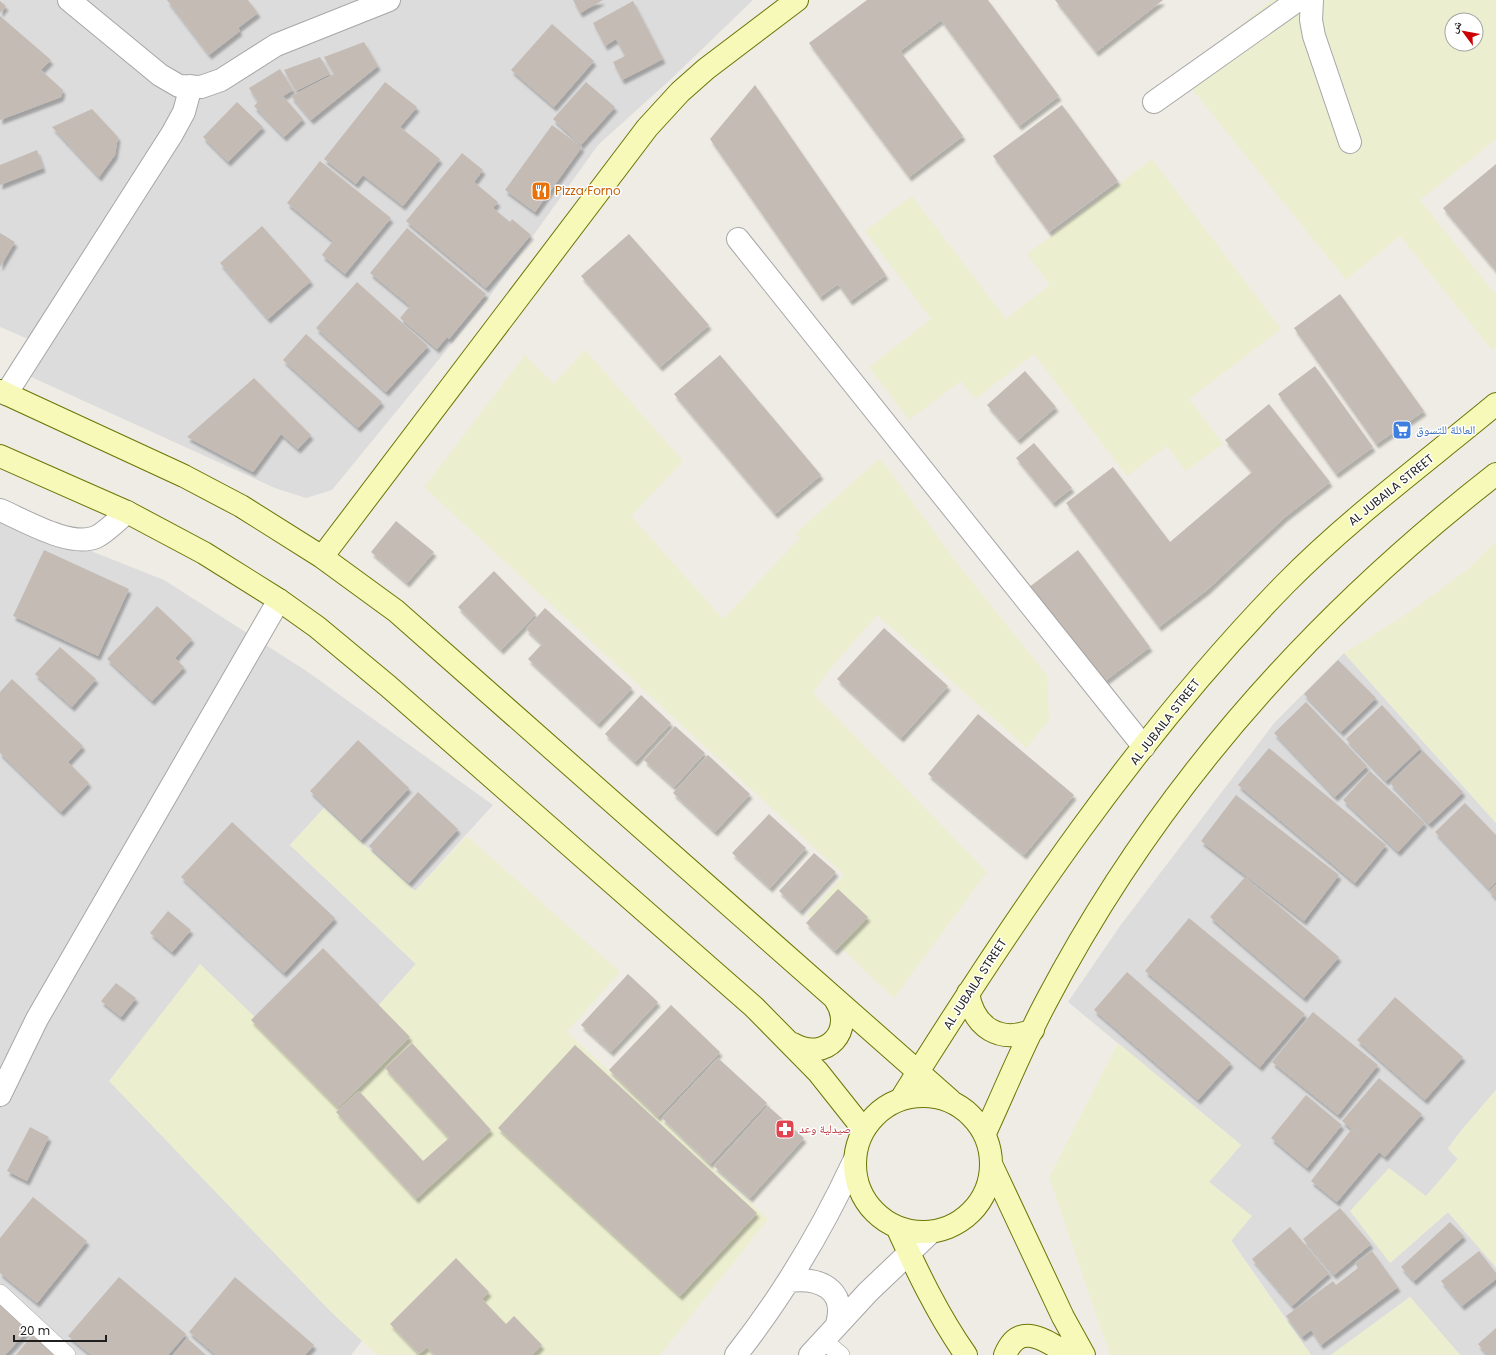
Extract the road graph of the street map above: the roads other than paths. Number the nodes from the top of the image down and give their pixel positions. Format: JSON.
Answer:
{"nodes":[{"id":1,"x":69,"y":0,"type":"edge"},
{"id":2,"x":389,"y":0,"type":"edge"},
{"id":3,"x":797,"y":0,"type":"edge"},
{"id":4,"x":1298,"y":0,"type":"edge"},
{"id":5,"x":1312,"y":0,"type":"edge"},
{"id":6,"x":191,"y":86,"type":"junction"},
{"id":7,"x":1154,"y":102,"type":"dead end"},
{"id":8,"x":1350,"y":142,"type":"dead end"},
{"id":9,"x":738,"y":239,"type":"dead end"},
{"id":10,"x":3,"y":393,"type":"edge"},
{"id":11,"x":1496,"y":404,"type":"edge"},
{"id":12,"x":0,"y":456,"type":"edge"},
{"id":13,"x":1496,"y":474,"type":"edge"},
{"id":14,"x":0,"y":510,"type":"edge"},
{"id":15,"x":127,"y":512,"type":"junction"},
{"id":16,"x":322,"y":557,"type":"junction"},
{"id":17,"x":279,"y":600,"type":"junction"},
{"id":18,"x":1144,"y":747,"type":"junction"},
{"id":19,"x":968,"y":993,"type":"junction"},
{"id":20,"x":835,"y":998,"type":"junction"},
{"id":21,"x":1033,"y":1030,"type":"junction"},
{"id":22,"x":793,"y":1044,"type":"junction"},
{"id":23,"x":918,"y":1072,"type":"junction"},
{"id":24,"x":0,"y":1095,"type":"edge"},
{"id":25,"x":902,"y":1099,"type":"junction"},
{"id":26,"x":950,"y":1100,"type":"junction"},
{"id":27,"x":864,"y":1130,"type":"junction"},
{"id":28,"x":985,"y":1133,"type":"junction"},
{"id":29,"x":854,"y":1162,"type":"junction"},
{"id":30,"x":992,"y":1166,"type":"junction"},
{"id":31,"x":897,"y":1227,"type":"junction"},
{"id":32,"x":930,"y":1233,"type":"junction"},
{"id":33,"x":908,"y":1252,"type":"junction"},
{"id":34,"x":789,"y":1281,"type":"junction"},
{"id":35,"x":0,"y":1293,"type":"edge"},
{"id":36,"x":824,"y":1340,"type":"edge"},
{"id":37,"x":67,"y":1355,"type":"edge"},
{"id":38,"x":736,"y":1355,"type":"edge"},
{"id":39,"x":841,"y":1355,"type":"edge"},
{"id":40,"x":966,"y":1355,"type":"edge"},
{"id":41,"x":1005,"y":1355,"type":"edge"},
{"id":42,"x":1070,"y":1355,"type":"edge"},
{"id":43,"x":1084,"y":1355,"type":"edge"}],
"edges":[{"from":1,"to":6,"type":"street"},
{"from":2,"to":6,"type":"street"},
{"from":3,"to":16,"type":"main road"},
{"from":4,"to":7,"type":"street"},
{"from":5,"to":8,"type":"street"},
{"from":6,"to":10,"type":"street"},
{"from":9,"to":18,"type":"street"},
{"from":10,"to":16,"type":"main road"},
{"from":11,"to":18,"type":"main road","name":"AL JUBAILA STREET"},
{"from":12,"to":15,"type":"main road"},
{"from":13,"to":21,"type":"main road"},
{"from":14,"to":15,"type":"street"},
{"from":15,"to":17,"type":"main road"},
{"from":16,"to":20,"type":"main road"},
{"from":17,"to":22,"type":"main road"},
{"from":17,"to":24,"type":"street"},
{"from":18,"to":19,"type":"main road","name":"AL JUBAILA STREET"},
{"from":19,"to":21,"type":"main road"},
{"from":19,"to":23,"type":"main road","name":"AL JUBAILA STREET"},
{"from":20,"to":22,"type":"main road"},
{"from":20,"to":23,"type":"main road"},
{"from":21,"to":28,"type":"main road"},
{"from":22,"to":27,"type":"main road"},
{"from":23,"to":25,"type":"main road","name":"AL JUBAILA STREET"},
{"from":23,"to":26,"type":"main road"},
{"from":25,"to":26,"type":"main road"},
{"from":25,"to":27,"type":"main road"},
{"from":26,"to":28,"type":"main road"},
{"from":27,"to":29,"type":"main road"},
{"from":28,"to":30,"type":"main road"},
{"from":29,"to":31,"type":"main road"},
{"from":29,"to":34,"type":"street"},
{"from":30,"to":32,"type":"main road"},
{"from":30,"to":43,"type":"main road"},
{"from":31,"to":32,"type":"main road"},
{"from":31,"to":33,"type":"main road"},
{"from":32,"to":33,"type":"street"},
{"from":33,"to":36,"type":"street"},
{"from":33,"to":40,"type":"main road"},
{"from":34,"to":36,"type":"street"},
{"from":34,"to":38,"type":"street"},
{"from":35,"to":37,"type":"lane"},
{"from":36,"to":39,"type":"lane"},
{"from":41,"to":42,"type":"main road"}]}
